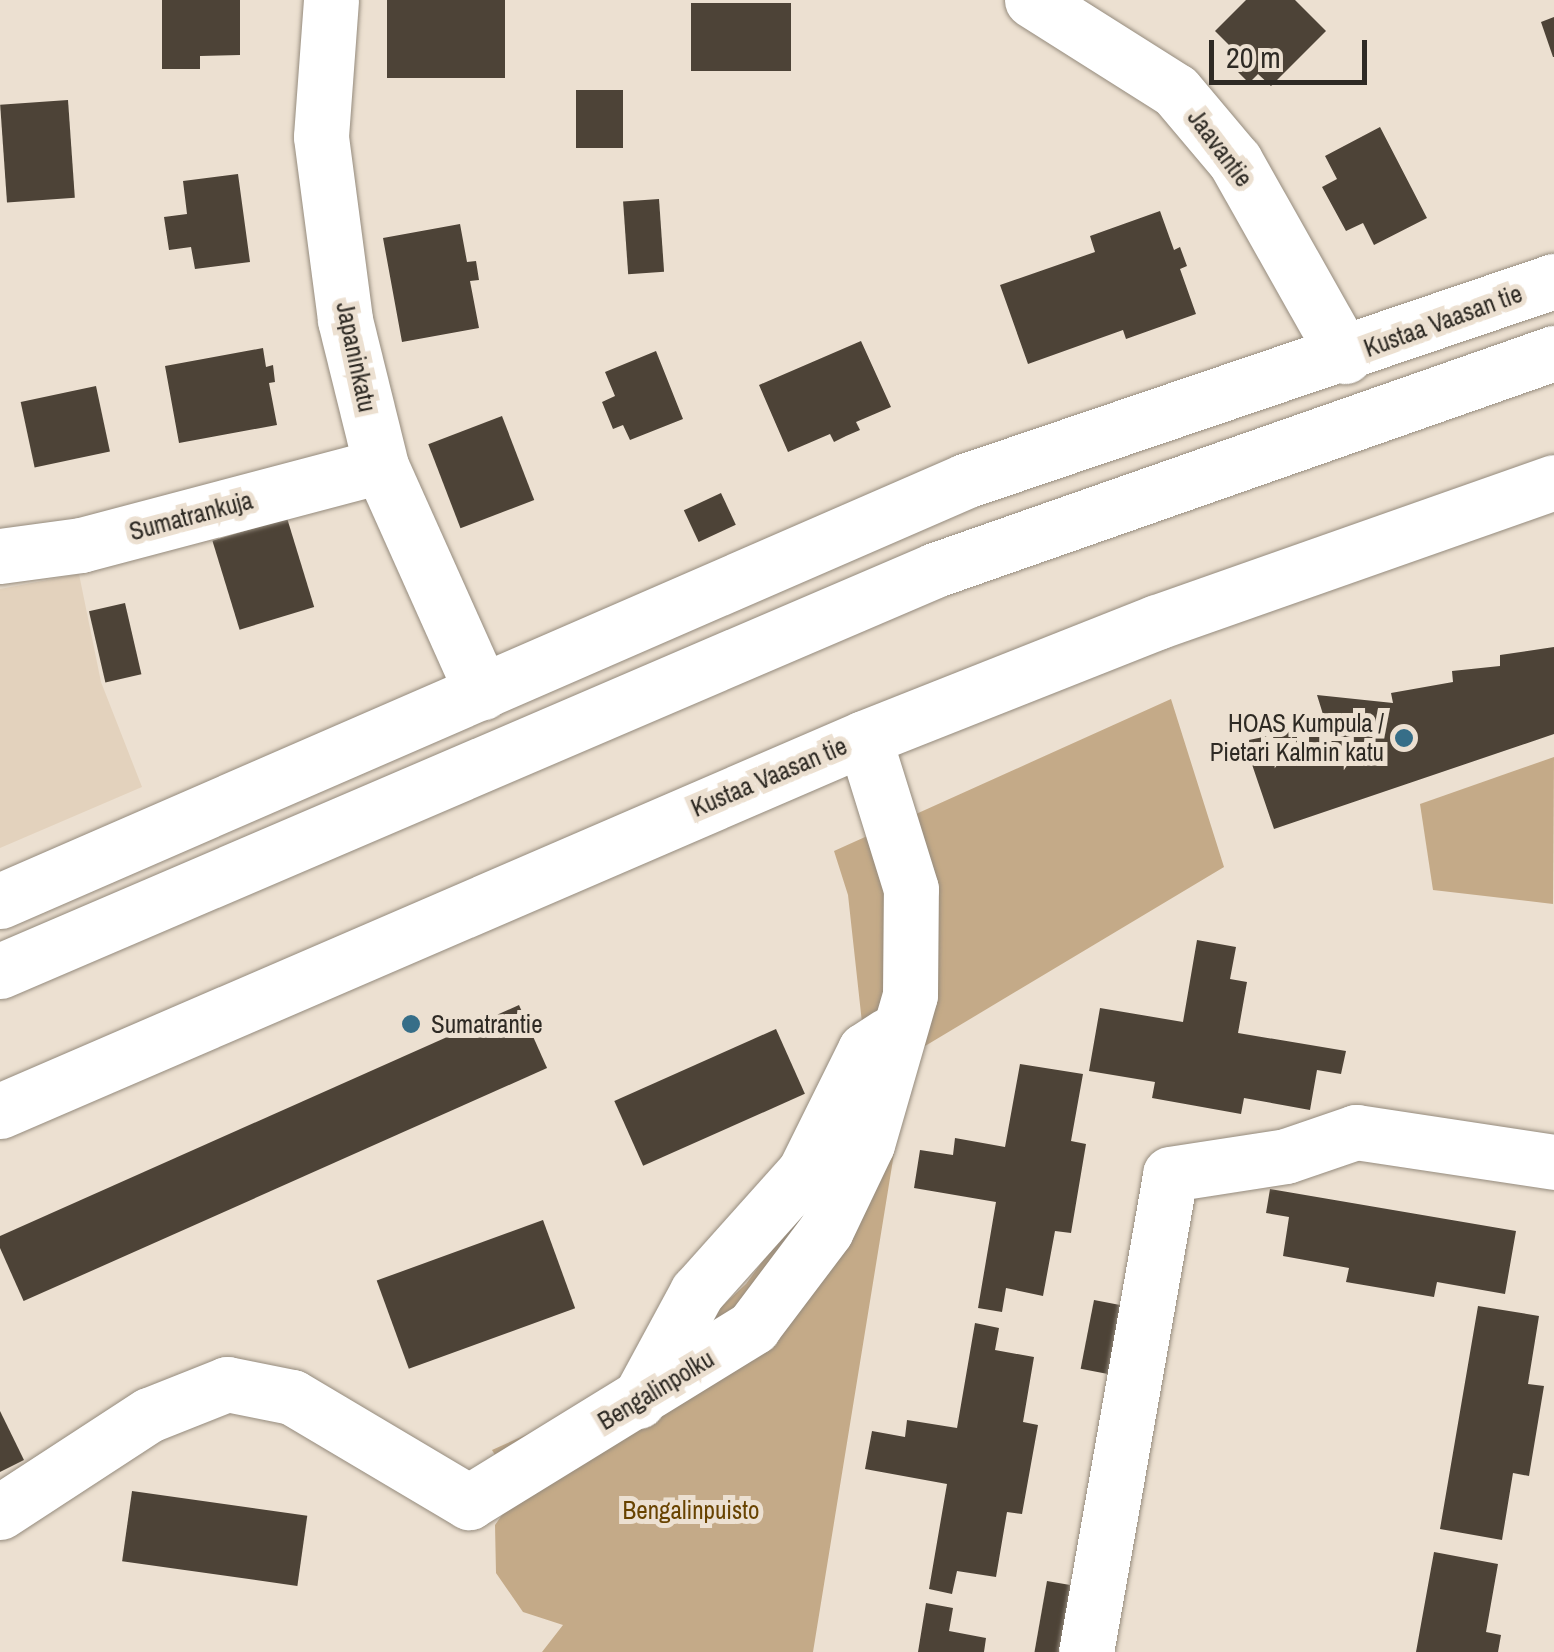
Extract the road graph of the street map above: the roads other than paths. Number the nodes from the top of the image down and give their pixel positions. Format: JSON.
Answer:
{"nodes":[{"id":1,"x":331,"y":0,"type":"edge"},
{"id":2,"x":1032,"y":0,"type":"edge"},
{"id":3,"x":1554,"y":281,"type":"edge"},
{"id":4,"x":1554,"y":353,"type":"edge"},
{"id":5,"x":1344,"y":356,"type":"junction"},
{"id":6,"x":381,"y":466,"type":"junction"},
{"id":7,"x":1554,"y":482,"type":"edge"},
{"id":8,"x":0,"y":556,"type":"edge"},
{"id":9,"x":482,"y":692,"type":"junction"},
{"id":10,"x":864,"y":738,"type":"junction"},
{"id":11,"x":0,"y":901,"type":"edge"},
{"id":12,"x":0,"y":970,"type":"edge"},
{"id":13,"x":0,"y":1111,"type":"edge"},
{"id":14,"x":1554,"y":1162,"type":"edge"},
{"id":15,"x":0,"y":1512,"type":"edge"},
{"id":16,"x":1086,"y":1652,"type":"edge"}],
"edges":[{"from":1,"to":6,"type":"main road","name":"Japaninkatu"},
{"from":2,"to":5,"type":"main road","name":"Jaavantie"},
{"from":3,"to":5,"type":"main road","name":"Kustaa Vaasan tie"},
{"from":4,"to":12,"type":"main road"},
{"from":5,"to":9,"type":"main road","name":"Kustaa Vaasan tie"},
{"from":6,"to":8,"type":"main road","name":"Sumatrankuja"},
{"from":6,"to":9,"type":"main road","name":"Japaninkatu"},
{"from":7,"to":10,"type":"main road","name":"Kustaa Vaasan tie"},
{"from":9,"to":11,"type":"main road","name":"Kustaa Vaasan tie"},
{"from":10,"to":13,"type":"main road","name":"Kustaa Vaasan tie"},
{"from":10,"to":15,"type":"main road","name":"Bengalinpolku"},
{"from":14,"to":16,"type":"main road"}]}
